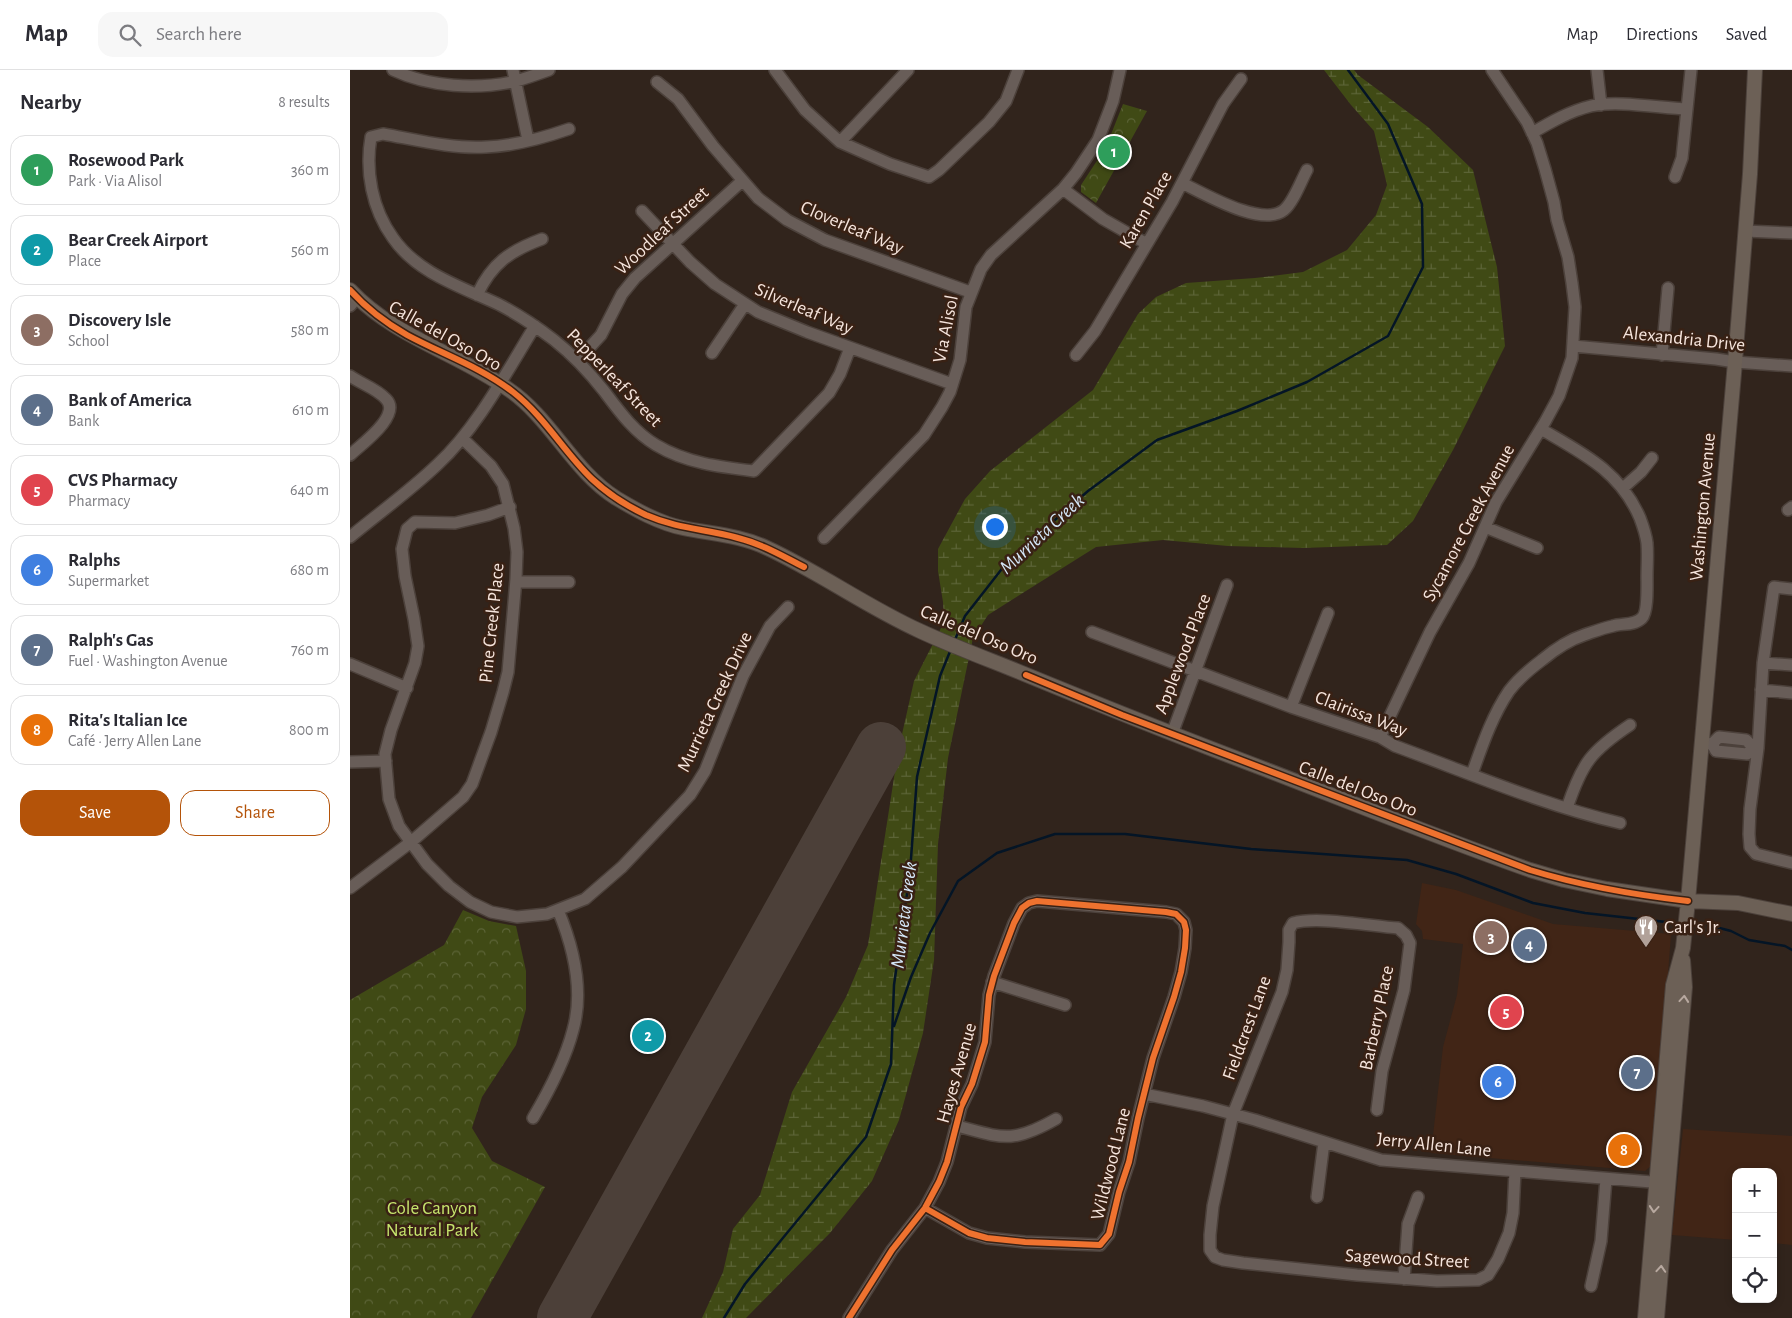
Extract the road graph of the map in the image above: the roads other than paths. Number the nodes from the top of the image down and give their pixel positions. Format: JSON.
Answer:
{"nodes":[{"id":1,"x":393,"y":70,"type":"edge"},
{"id":2,"x":549,"y":70,"type":"edge"},
{"id":3,"x":908,"y":70,"type":"edge"},
{"id":4,"x":1018,"y":70,"type":"edge"},
{"id":5,"x":1120,"y":70,"type":"edge"},
{"id":6,"x":1492,"y":70,"type":"edge"},
{"id":7,"x":1597,"y":70,"type":"edge"},
{"id":8,"x":1691,"y":70,"type":"edge"},
{"id":9,"x":1755,"y":70,"type":"edge"},
{"id":10,"x":778,"y":71,"type":"edge"},
{"id":11,"x":514,"y":76,"type":"edge"},
{"id":12,"x":1241,"y":79,"type":"dead end"},
{"id":13,"x":658,"y":82,"type":"dead end"},
{"id":14,"x":1601,"y":105,"type":"junction"},
{"id":15,"x":1687,"y":110,"type":"junction"},
{"id":16,"x":569,"y":129,"type":"dead end"},
{"id":17,"x":1532,"y":133,"type":"junction"},
{"id":18,"x":528,"y":140,"type":"junction"},
{"id":19,"x":840,"y":142,"type":"junction"},
{"id":20,"x":1306,"y":170,"type":"dead end"},
{"id":21,"x":1675,"y":177,"type":"dead end"},
{"id":22,"x":742,"y":180,"type":"junction"},
{"id":23,"x":1182,"y":183,"type":"junction"},
{"id":24,"x":1063,"y":189,"type":"junction"},
{"id":25,"x":642,"y":211,"type":"dead end"},
{"id":26,"x":1745,"y":231,"type":"junction"},
{"id":27,"x":1792,"y":233,"type":"edge"},
{"id":28,"x":542,"y":239,"type":"dead end"},
{"id":29,"x":672,"y":244,"type":"junction"},
{"id":30,"x":1147,"y":244,"type":"junction"},
{"id":31,"x":1668,"y":288,"type":"dead end"},
{"id":32,"x":970,"y":292,"type":"junction"},
{"id":33,"x":476,"y":295,"type":"junction"},
{"id":34,"x":352,"y":298,"type":"edge"},
{"id":35,"x":745,"y":304,"type":"junction"},
{"id":36,"x":535,"y":326,"type":"junction"},
{"id":37,"x":1573,"y":346,"type":"junction"},
{"id":38,"x":850,"y":348,"type":"junction"},
{"id":39,"x":712,"y":353,"type":"dead end"},
{"id":40,"x":1662,"y":354,"type":"junction"},
{"id":41,"x":1076,"y":355,"type":"dead end"},
{"id":42,"x":578,"y":360,"type":"junction"},
{"id":43,"x":1735,"y":362,"type":"junction"},
{"id":44,"x":1792,"y":366,"type":"edge"},
{"id":45,"x":350,"y":376,"type":"edge"},
{"id":46,"x":499,"y":383,"type":"junction"},
{"id":47,"x":952,"y":384,"type":"junction"},
{"id":48,"x":1541,"y":429,"type":"junction"},
{"id":49,"x":462,"y":438,"type":"junction"},
{"id":50,"x":350,"y":455,"type":"edge"},
{"id":51,"x":1652,"y":458,"type":"dead end"},
{"id":52,"x":1623,"y":488,"type":"junction"},
{"id":53,"x":510,"y":507,"type":"junction"},
{"id":54,"x":1485,"y":526,"type":"junction"},
{"id":55,"x":350,"y":537,"type":"edge"},
{"id":56,"x":824,"y":538,"type":"dead end"},
{"id":57,"x":1537,"y":548,"type":"dead end"},
{"id":58,"x":516,"y":582,"type":"junction"},
{"id":59,"x":568,"y":582,"type":"dead end"},
{"id":60,"x":1227,"y":586,"type":"dead end"},
{"id":61,"x":1792,"y":589,"type":"edge"},
{"id":62,"x":788,"y":606,"type":"dead end"},
{"id":63,"x":1328,"y":613,"type":"dead end"},
{"id":64,"x":1092,"y":632,"type":"dead end"},
{"id":65,"x":1763,"y":663,"type":"junction"},
{"id":66,"x":350,"y":664,"type":"edge"},
{"id":67,"x":1792,"y":665,"type":"edge"},
{"id":68,"x":1195,"y":670,"type":"junction"},
{"id":69,"x":407,"y":688,"type":"junction"},
{"id":70,"x":1761,"y":690,"type":"junction"},
{"id":71,"x":1792,"y":692,"type":"edge"},
{"id":72,"x":1292,"y":707,"type":"junction"},
{"id":73,"x":1630,"y":725,"type":"dead end"},
{"id":74,"x":1172,"y":734,"type":"junction"},
{"id":75,"x":1380,"y":737,"type":"junction"},
{"id":76,"x":1740,"y":739,"type":"junction"},
{"id":77,"x":1707,"y":744,"type":"junction"},
{"id":78,"x":1756,"y":748,"type":"junction"},
{"id":79,"x":1738,"y":753,"type":"junction"},
{"id":80,"x":386,"y":761,"type":"junction"},
{"id":81,"x":350,"y":762,"type":"edge"},
{"id":82,"x":1472,"y":774,"type":"junction"},
{"id":83,"x":1567,"y":808,"type":"junction"},
{"id":84,"x":1620,"y":823,"type":"dead end"},
{"id":85,"x":411,"y":842,"type":"junction"},
{"id":86,"x":1792,"y":863,"type":"edge"},
{"id":87,"x":350,"y":888,"type":"edge"},
{"id":88,"x":1688,"y":901,"type":"junction"},
{"id":89,"x":558,"y":910,"type":"junction"},
{"id":90,"x":1176,"y":914,"type":"joint"},
{"id":91,"x":1792,"y":914,"type":"edge"},
{"id":92,"x":1406,"y":935,"type":"joint"},
{"id":93,"x":1682,"y":948,"type":"junction"},
{"id":94,"x":992,"y":982,"type":"junction"},
{"id":95,"x":1065,"y":1004,"type":"dead end"},
{"id":96,"x":1671,"y":1086,"type":"junction"},
{"id":97,"x":1144,"y":1094,"type":"junction"},
{"id":98,"x":1377,"y":1110,"type":"dead end"},
{"id":99,"x":1233,"y":1114,"type":"junction"},
{"id":100,"x":533,"y":1118,"type":"dead end"},
{"id":101,"x":1056,"y":1119,"type":"dead end"},
{"id":102,"x":957,"y":1126,"type":"junction"},
{"id":103,"x":1324,"y":1142,"type":"junction"},
{"id":104,"x":1515,"y":1171,"type":"junction"},
{"id":105,"x":1606,"y":1178,"type":"junction"},
{"id":106,"x":1663,"y":1183,"type":"junction"},
{"id":107,"x":1316,"y":1197,"type":"dead end"},
{"id":108,"x":1418,"y":1197,"type":"dead end"},
{"id":109,"x":925,"y":1208,"type":"junction"},
{"id":110,"x":1215,"y":1257,"type":"joint"},
{"id":111,"x":1404,"y":1279,"type":"junction"},
{"id":112,"x":1591,"y":1286,"type":"dead end"},
{"id":113,"x":849,"y":1318,"type":"edge"},
{"id":114,"x":1645,"y":1318,"type":"edge"},
{"id":115,"x":1657,"y":1318,"type":"edge"}],
"edges":[{"from":1,"to":11,"type":"street"},
{"from":2,"to":11,"type":"street"},
{"from":3,"to":19,"type":"street"},
{"from":4,"to":19,"type":"street"},
{"from":5,"to":24,"type":"street","name":"Via Alisol"},
{"from":6,"to":17,"type":"street","name":"Sycamore Creek Avenue"},
{"from":7,"to":14,"type":"street"},
{"from":8,"to":15,"type":"street"},
{"from":9,"to":26,"type":"main road","name":"Washington Avenue"},
{"from":10,"to":19,"type":"street"},
{"from":11,"to":18,"type":"street"},
{"from":12,"to":23,"type":"street","name":"Karen Place"},
{"from":13,"to":22,"type":"street","name":"Cloverleaf Way"},
{"from":14,"to":15,"type":"street"},
{"from":14,"to":17,"type":"street"},
{"from":15,"to":21,"type":"street"},
{"from":16,"to":18,"type":"street"},
{"from":17,"to":37,"type":"street","name":"Sycamore Creek Avenue"},
{"from":18,"to":33,"type":"street","name":"Pepperleaf Street"},
{"from":20,"to":23,"type":"street"},
{"from":22,"to":29,"type":"street","name":"Woodleaf Street"},
{"from":22,"to":32,"type":"street","name":"Cloverleaf Way"},
{"from":23,"to":30,"type":"street","name":"Karen Place"},
{"from":24,"to":30,"type":"street"},
{"from":24,"to":32,"type":"street","name":"Via Alisol"},
{"from":25,"to":29,"type":"street","name":"Silverleaf Way"},
{"from":26,"to":27,"type":"street"},
{"from":26,"to":43,"type":"main road","name":"Washington Avenue"},
{"from":28,"to":33,"type":"street"},
{"from":29,"to":35,"type":"street","name":"Silverleaf Way"},
{"from":29,"to":42,"type":"street","name":"Woodleaf Street"},
{"from":30,"to":41,"type":"street","name":"Karen Place"},
{"from":31,"to":40,"type":"street"},
{"from":32,"to":47,"type":"street","name":"Via Alisol"},
{"from":33,"to":36,"type":"street","name":"Pepperleaf Street"},
{"from":34,"to":46,"type":"main road","name":"Calle del Oso Oro"},
{"from":35,"to":38,"type":"street","name":"Silverleaf Way"},
{"from":35,"to":39,"type":"street"},
{"from":36,"to":42,"type":"street","name":"Pepperleaf Street"},
{"from":36,"to":46,"type":"street"},
{"from":37,"to":40,"type":"street","name":"Alexandria Drive"},
{"from":37,"to":48,"type":"street","name":"Sycamore Creek Avenue"},
{"from":38,"to":42,"type":"street","name":"Pepperleaf Street"},
{"from":38,"to":47,"type":"street","name":"Silverleaf Way"},
{"from":40,"to":43,"type":"street","name":"Alexandria Drive"},
{"from":43,"to":44,"type":"street","name":"Alexandria Drive"},
{"from":43,"to":77,"type":"main road","name":"Washington Avenue"},
{"from":45,"to":50,"type":"street"},
{"from":46,"to":49,"type":"street"},
{"from":46,"to":74,"type":"main road","name":"Calle del Oso Oro"},
{"from":47,"to":56,"type":"street","name":"Via Alisol"},
{"from":48,"to":52,"type":"street"},
{"from":48,"to":54,"type":"street","name":"Sycamore Creek Avenue"},
{"from":49,"to":53,"type":"street","name":"Pine Creek Place"},
{"from":49,"to":55,"type":"street"},
{"from":51,"to":52,"type":"street"},
{"from":52,"to":82,"type":"street"},
{"from":53,"to":58,"type":"street","name":"Pine Creek Place"},
{"from":53,"to":69,"type":"street","name":"Murrieta Creek Drive"},
{"from":54,"to":57,"type":"street"},
{"from":54,"to":75,"type":"street","name":"Sycamore Creek Avenue"},
{"from":58,"to":59,"type":"street"},
{"from":58,"to":85,"type":"street","name":"Pine Creek Place"},
{"from":60,"to":68,"type":"street","name":"Applewood Place"},
{"from":61,"to":65,"type":"street"},
{"from":62,"to":89,"type":"street","name":"Murrieta Creek Drive"},
{"from":63,"to":72,"type":"street"},
{"from":64,"to":68,"type":"street","name":"Clairissa Way"},
{"from":65,"to":67,"type":"street"},
{"from":65,"to":70,"type":"street"},
{"from":66,"to":69,"type":"street"},
{"from":68,"to":72,"type":"street","name":"Clairissa Way"},
{"from":68,"to":74,"type":"street","name":"Applewood Place"},
{"from":69,"to":80,"type":"street","name":"Murrieta Creek Drive"},
{"from":70,"to":71,"type":"street"},
{"from":70,"to":78,"type":"street"},
{"from":72,"to":75,"type":"street","name":"Clairissa Way"},
{"from":73,"to":83,"type":"street"},
{"from":74,"to":88,"type":"main road","name":"Calle del Oso Oro"},
{"from":75,"to":82,"type":"street","name":"Clairissa Way"},
{"from":76,"to":77,"type":"street"},
{"from":76,"to":78,"type":"street"},
{"from":76,"to":79,"type":"street"},
{"from":77,"to":79,"type":"street"},
{"from":77,"to":88,"type":"main road","name":"Washington Avenue"},
{"from":78,"to":79,"type":"street"},
{"from":78,"to":86,"type":"street"},
{"from":80,"to":81,"type":"street"},
{"from":80,"to":85,"type":"street","name":"Murrieta Creek Drive"},
{"from":82,"to":83,"type":"street","name":"Clairissa Way"},
{"from":83,"to":84,"type":"street","name":"Clairissa Way"},
{"from":85,"to":87,"type":"street","name":"Pine Creek Place"},
{"from":85,"to":89,"type":"street","name":"Murrieta Creek Drive"},
{"from":88,"to":91,"type":"main road","name":"Calle del Oso Oro"},
{"from":88,"to":93,"type":"main road","name":"Washington Avenue"},
{"from":89,"to":100,"type":"street"},
{"from":90,"to":94,"type":"street","name":"Hayes Avenue"},
{"from":90,"to":97,"type":"street","name":"Wildwood Lane"},
{"from":92,"to":98,"type":"street","name":"Barberry Place"},
{"from":92,"to":99,"type":"street","name":"Fieldcrest Lane"},
{"from":96,"to":93,"type":"main road","name":"Washington Avenue","one_way":true},
{"from":93,"to":96,"type":"main road","name":"Washington Avenue"},
{"from":94,"to":95,"type":"street"},
{"from":94,"to":102,"type":"street","name":"Hayes Avenue"},
{"from":96,"to":106,"type":"main road","name":"Washington Avenue"},
{"from":96,"to":106,"type":"main road","name":"Washington Avenue"},
{"from":97,"to":99,"type":"street","name":"Jerry Allen Lane"},
{"from":97,"to":109,"type":"street","name":"Wildwood Lane"},
{"from":99,"to":103,"type":"street","name":"Jerry Allen Lane"},
{"from":99,"to":110,"type":"street","name":"Fieldcrest Lane"},
{"from":101,"to":102,"type":"street"},
{"from":102,"to":109,"type":"street","name":"Hayes Avenue"},
{"from":103,"to":104,"type":"street","name":"Jerry Allen Lane"},
{"from":103,"to":107,"type":"street"},
{"from":104,"to":105,"type":"street","name":"Jerry Allen Lane"},
{"from":104,"to":111,"type":"street","name":"Sagewood Street"},
{"from":105,"to":106,"type":"street","name":"Jerry Allen Lane"},
{"from":105,"to":112,"type":"street"},
{"from":106,"to":114,"type":"main road","name":"Washington Avenue","one_way":true},
{"from":115,"to":106,"type":"main road","name":"Washington Avenue","one_way":true},
{"from":108,"to":111,"type":"street"},
{"from":109,"to":113,"type":"street","name":"Hayes Avenue"},
{"from":110,"to":111,"type":"street","name":"Sagewood Street"}]}
